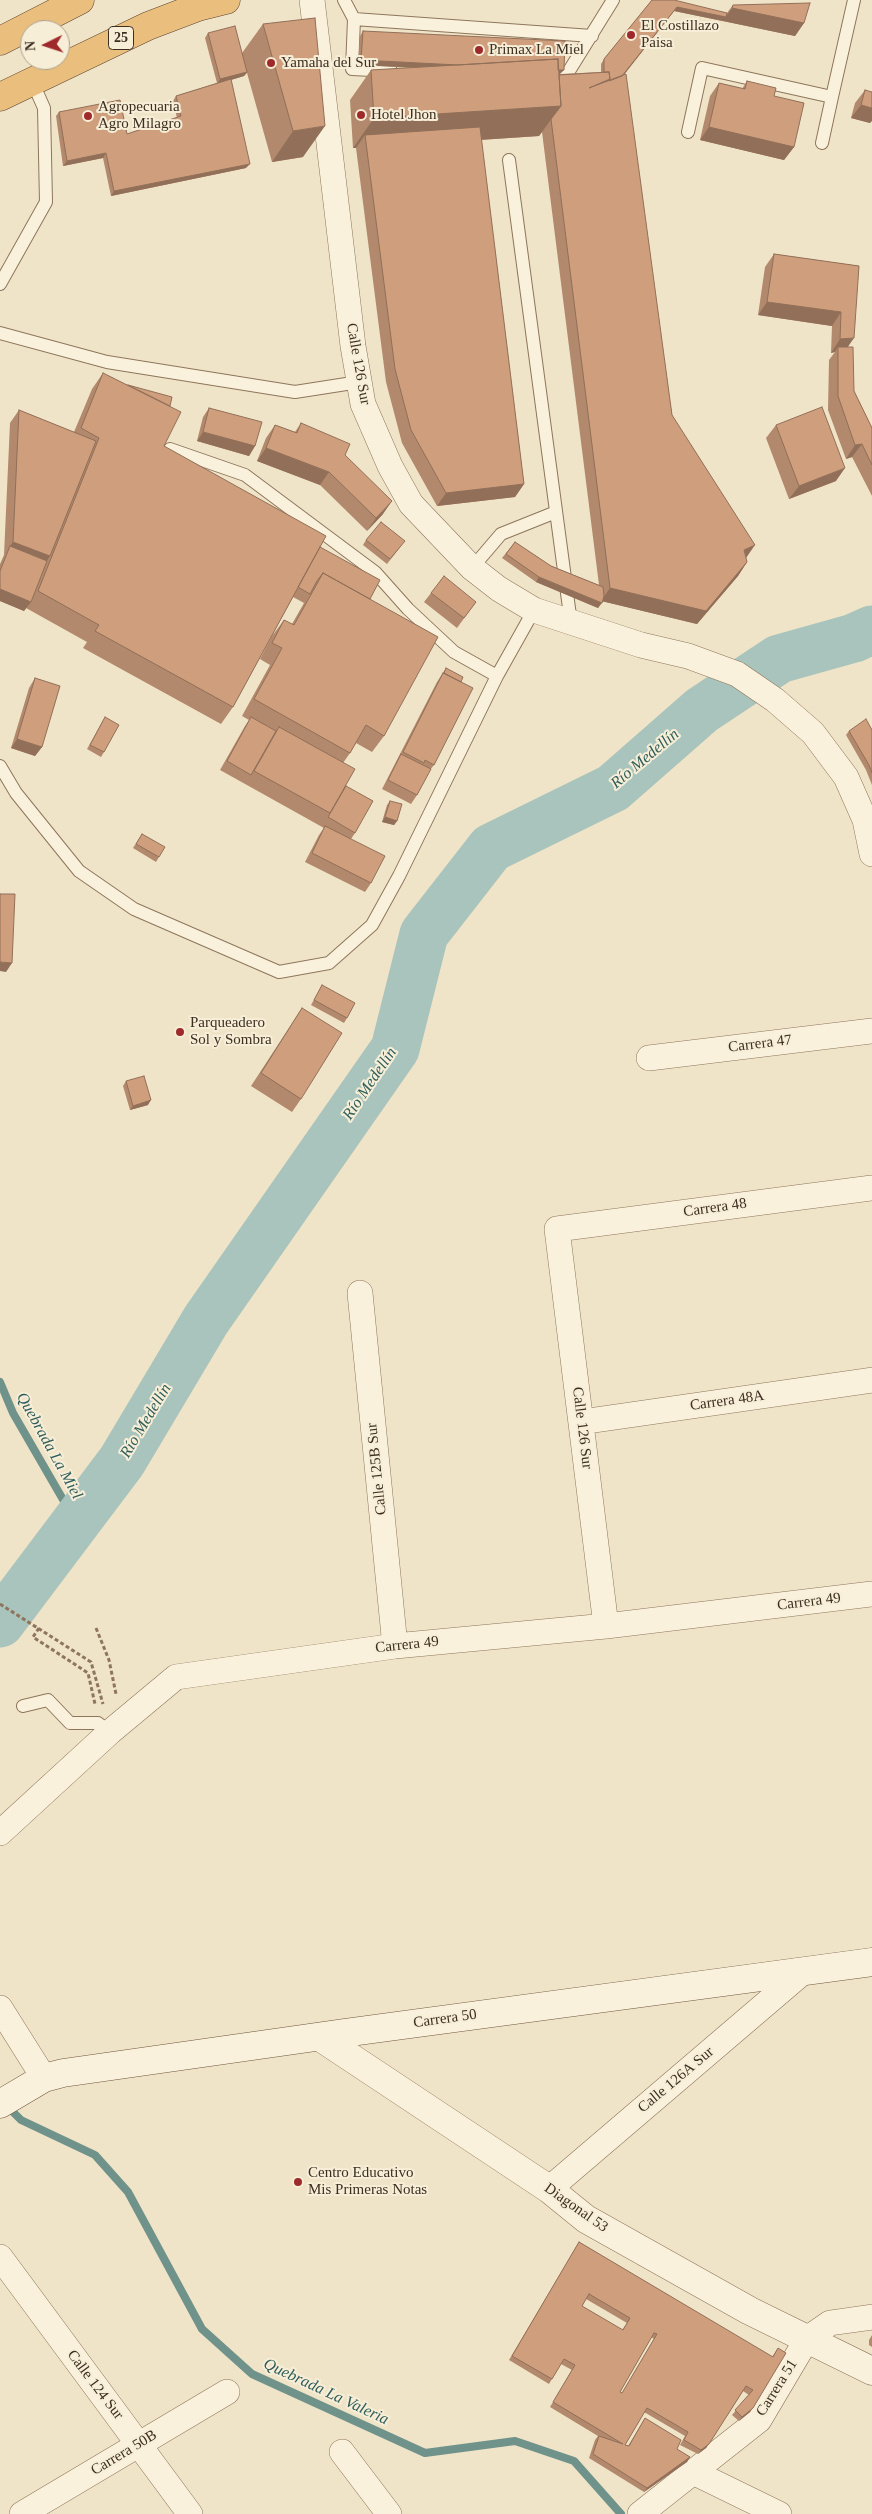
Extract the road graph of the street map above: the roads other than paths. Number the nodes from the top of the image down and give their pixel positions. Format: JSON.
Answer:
{"nodes":[{"id":1,"x":80,"y":0,"type":"edge"},
{"id":2,"x":226,"y":0,"type":"edge"},
{"id":3,"x":312,"y":0,"type":"edge"},
{"id":4,"x":344,"y":0,"type":"edge"},
{"id":5,"x":613,"y":0,"type":"edge"},
{"id":6,"x":854,"y":0,"type":"edge"},
{"id":7,"x":354,"y":19,"type":"junction"},
{"id":8,"x":592,"y":36,"type":"junction"},
{"id":9,"x":0,"y":41,"type":"edge"},
{"id":10,"x":400,"y":71,"type":"edge"},
{"id":11,"x":535,"y":77,"type":"edge"},
{"id":12,"x":17,"y":88,"type":"edge"},
{"id":13,"x":832,"y":97,"type":"junction"},
{"id":14,"x":688,"y":132,"type":"dead end"},
{"id":15,"x":822,"y":143,"type":"dead end"},
{"id":16,"x":509,"y":160,"type":"dead end"},
{"id":17,"x":0,"y":284,"type":"edge"},
{"id":18,"x":0,"y":333,"type":"edge"},
{"id":19,"x":359,"y":382,"type":"junction"},
{"id":20,"x":170,"y":449,"type":"edge"},
{"id":21,"x":556,"y":512,"type":"junction"},
{"id":22,"x":472,"y":568,"type":"junction"},
{"id":23,"x":534,"y":610,"type":"junction"},
{"id":24,"x":577,"y":625,"type":"junction"},
{"id":25,"x":498,"y":676,"type":"junction"},
{"id":26,"x":0,"y":766,"type":"edge"},
{"id":27,"x":872,"y":854,"type":"edge"},
{"id":28,"x":872,"y":1031,"type":"edge"},
{"id":29,"x":649,"y":1058,"type":"dead end"},
{"id":30,"x":872,"y":1188,"type":"edge"},
{"id":31,"x":557,"y":1229,"type":"joint"},
{"id":32,"x":360,"y":1293,"type":"dead end"},
{"id":33,"x":872,"y":1380,"type":"edge"},
{"id":34,"x":581,"y":1422,"type":"junction"},
{"id":35,"x":872,"y":1594,"type":"edge"},
{"id":36,"x":606,"y":1626,"type":"junction"},
{"id":37,"x":395,"y":1646,"type":"junction"},
{"id":38,"x":23,"y":1706,"type":"dead end"},
{"id":39,"x":107,"y":1721,"type":"junction"},
{"id":40,"x":0,"y":1833,"type":"edge"},
{"id":41,"x":872,"y":1962,"type":"edge"},
{"id":42,"x":803,"y":1972,"type":"junction"},
{"id":43,"x":0,"y":2008,"type":"edge"},
{"id":44,"x":320,"y":2037,"type":"junction"},
{"id":45,"x":22,"y":2091,"type":"edge"},
{"id":46,"x":549,"y":2189,"type":"junction"},
{"id":47,"x":2,"y":2264,"type":"edge"},
{"id":48,"x":872,"y":2318,"type":"edge"},
{"id":49,"x":807,"y":2339,"type":"junction"},
{"id":50,"x":872,"y":2371,"type":"edge"},
{"id":51,"x":227,"y":2392,"type":"dead end"},
{"id":52,"x":138,"y":2444,"type":"junction"},
{"id":53,"x":342,"y":2452,"type":"dead end"},
{"id":54,"x":693,"y":2472,"type":"junction"},
{"id":55,"x":641,"y":2513,"type":"edge"},
{"id":56,"x":22,"y":2514,"type":"edge"},
{"id":57,"x":190,"y":2514,"type":"edge"},
{"id":58,"x":389,"y":2514,"type":"edge"},
{"id":59,"x":779,"y":2514,"type":"edge"}],
"edges":[{"from":1,"to":9,"type":"highway"},
{"from":2,"to":12,"type":"highway","number":"25"},
{"from":3,"to":19,"type":"street","name":"Calle 126 Sur"},
{"from":4,"to":7,"type":"lane"},
{"from":5,"to":8,"type":"lane"},
{"from":6,"to":13,"type":"lane"},
{"from":7,"to":8,"type":"lane"},
{"from":7,"to":10,"type":"lane"},
{"from":8,"to":11,"type":"lane"},
{"from":12,"to":17,"type":"lane"},
{"from":13,"to":14,"type":"lane"},
{"from":13,"to":15,"type":"lane"},
{"from":16,"to":21,"type":"lane"},
{"from":18,"to":19,"type":"lane"},
{"from":19,"to":22,"type":"street","name":"Calle 126 Sur"},
{"from":20,"to":25,"type":"lane"},
{"from":21,"to":22,"type":"lane"},
{"from":21,"to":24,"type":"lane"},
{"from":22,"to":23,"type":"street","name":"Calle 126 Sur"},
{"from":23,"to":24,"type":"street","name":"Calle 126 Sur"},
{"from":23,"to":25,"type":"lane"},
{"from":24,"to":27,"type":"street","name":"Calle 126 Sur"},
{"from":25,"to":26,"type":"lane"},
{"from":28,"to":29,"type":"street","name":"Carrera 47"},
{"from":30,"to":31,"type":"street","name":"Carrera 48"},
{"from":31,"to":34,"type":"street","name":"Calle 126 Sur"},
{"from":32,"to":37,"type":"street","name":"Calle 125B Sur"},
{"from":33,"to":34,"type":"street","name":"Carrera 48A"},
{"from":34,"to":36,"type":"street","name":"Calle 126 Sur"},
{"from":35,"to":36,"type":"street","name":"Carrera 49"},
{"from":36,"to":37,"type":"street","name":"Carrera 49"},
{"from":37,"to":39,"type":"street","name":"Carrera 49"},
{"from":38,"to":39,"type":"lane"},
{"from":39,"to":40,"type":"street","name":"Carrera 49"},
{"from":41,"to":42,"type":"main road","name":"Carrera 50"},
{"from":42,"to":44,"type":"main road","name":"Carrera 50"},
{"from":42,"to":46,"type":"street","name":"Calle 126A Sur"},
{"from":43,"to":45,"type":"street"},
{"from":44,"to":45,"type":"main road","name":"Carrera 50"},
{"from":44,"to":46,"type":"main road","name":"Diagonal 53"},
{"from":46,"to":49,"type":"main road","name":"Diagonal 53"},
{"from":47,"to":52,"type":"street","name":"Calle 124 Sur"},
{"from":48,"to":49,"type":"street","name":"Carrera 51"},
{"from":49,"to":50,"type":"main road","name":"Diagonal 53"},
{"from":49,"to":54,"type":"street","name":"Carrera 51"},
{"from":51,"to":52,"type":"street","name":"Carrera 50B"},
{"from":52,"to":56,"type":"street","name":"Carrera 50B"},
{"from":52,"to":57,"type":"street","name":"Calle 124 Sur"},
{"from":53,"to":58,"type":"street"},
{"from":54,"to":55,"type":"street","name":"Carrera 51"},
{"from":54,"to":59,"type":"street"}]}
